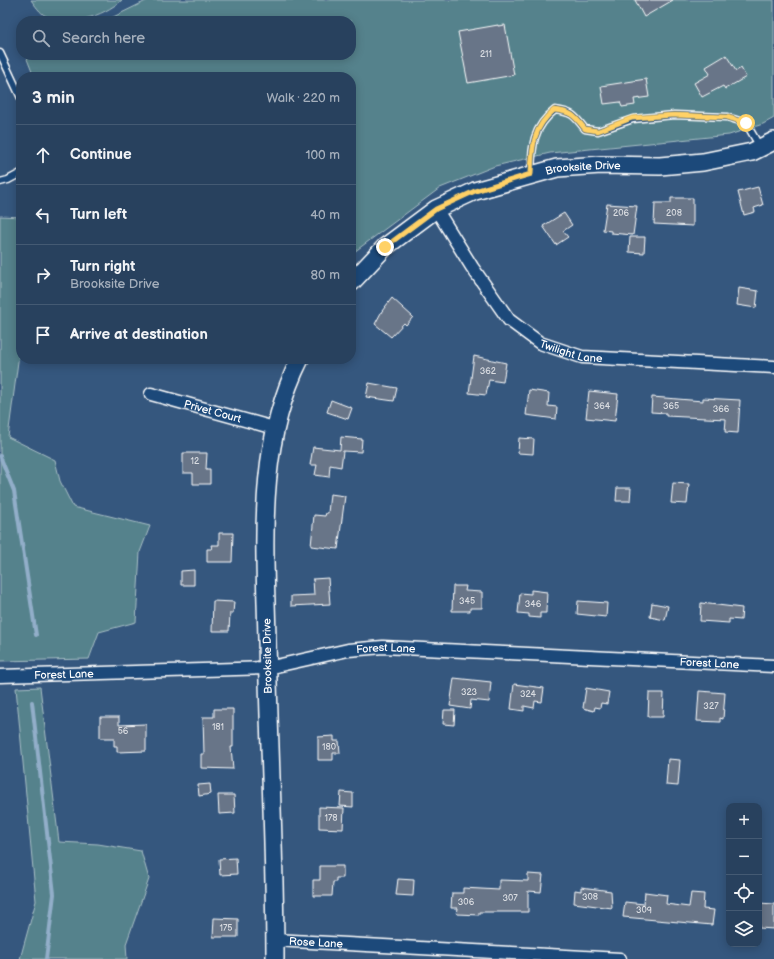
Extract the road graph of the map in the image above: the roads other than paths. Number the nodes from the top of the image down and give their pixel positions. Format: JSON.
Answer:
{"nodes":[{"id":1,"x":0,"y":53,"type":"edge"},
{"id":2,"x":16,"y":87,"type":"edge"},
{"id":3,"x":767,"y":145,"type":"edge"},
{"id":4,"x":531,"y":174,"type":"junction"},
{"id":5,"x":16,"y":176,"type":"edge"},
{"id":6,"x":0,"y":182,"type":"edge"},
{"id":7,"x":436,"y":209,"type":"junction"},
{"id":8,"x":356,"y":278,"type":"edge"},
{"id":9,"x":298,"y":364,"type":"edge"},
{"id":10,"x":774,"y":367,"type":"edge"},
{"id":11,"x":150,"y":394,"type":"dead end"},
{"id":12,"x":274,"y":428,"type":"junction"},
{"id":13,"x":774,"y":666,"type":"edge"},
{"id":14,"x":267,"y":668,"type":"junction"},
{"id":15,"x":0,"y":676,"type":"edge"},
{"id":16,"x":275,"y":940,"type":"junction"},
{"id":17,"x":275,"y":959,"type":"edge"},
{"id":18,"x":620,"y":959,"type":"edge"}],
"edges":[{"from":1,"to":2,"type":"lane"},
{"from":3,"to":4,"type":"street","name":"Brooksite Drive"},
{"from":3,"to":4,"type":"lane"},
{"from":4,"to":7,"type":"street","name":"Brooksite Drive"},
{"from":5,"to":6,"type":"lane"},
{"from":7,"to":8,"type":"street","name":"Brooksite Drive"},
{"from":7,"to":10,"type":"street","name":"Twilight Lane"},
{"from":9,"to":12,"type":"street","name":"Brooksite Drive"},
{"from":11,"to":12,"type":"street","name":"Privet Court"},
{"from":12,"to":14,"type":"street","name":"Brooksite Drive"},
{"from":13,"to":14,"type":"street","name":"Forest Lane"},
{"from":14,"to":15,"type":"street","name":"Forest Lane"},
{"from":14,"to":16,"type":"street","name":"Brooksite Drive"},
{"from":16,"to":17,"type":"street","name":"Brooksite Drive"},
{"from":16,"to":18,"type":"street","name":"Rose Lane"}]}
